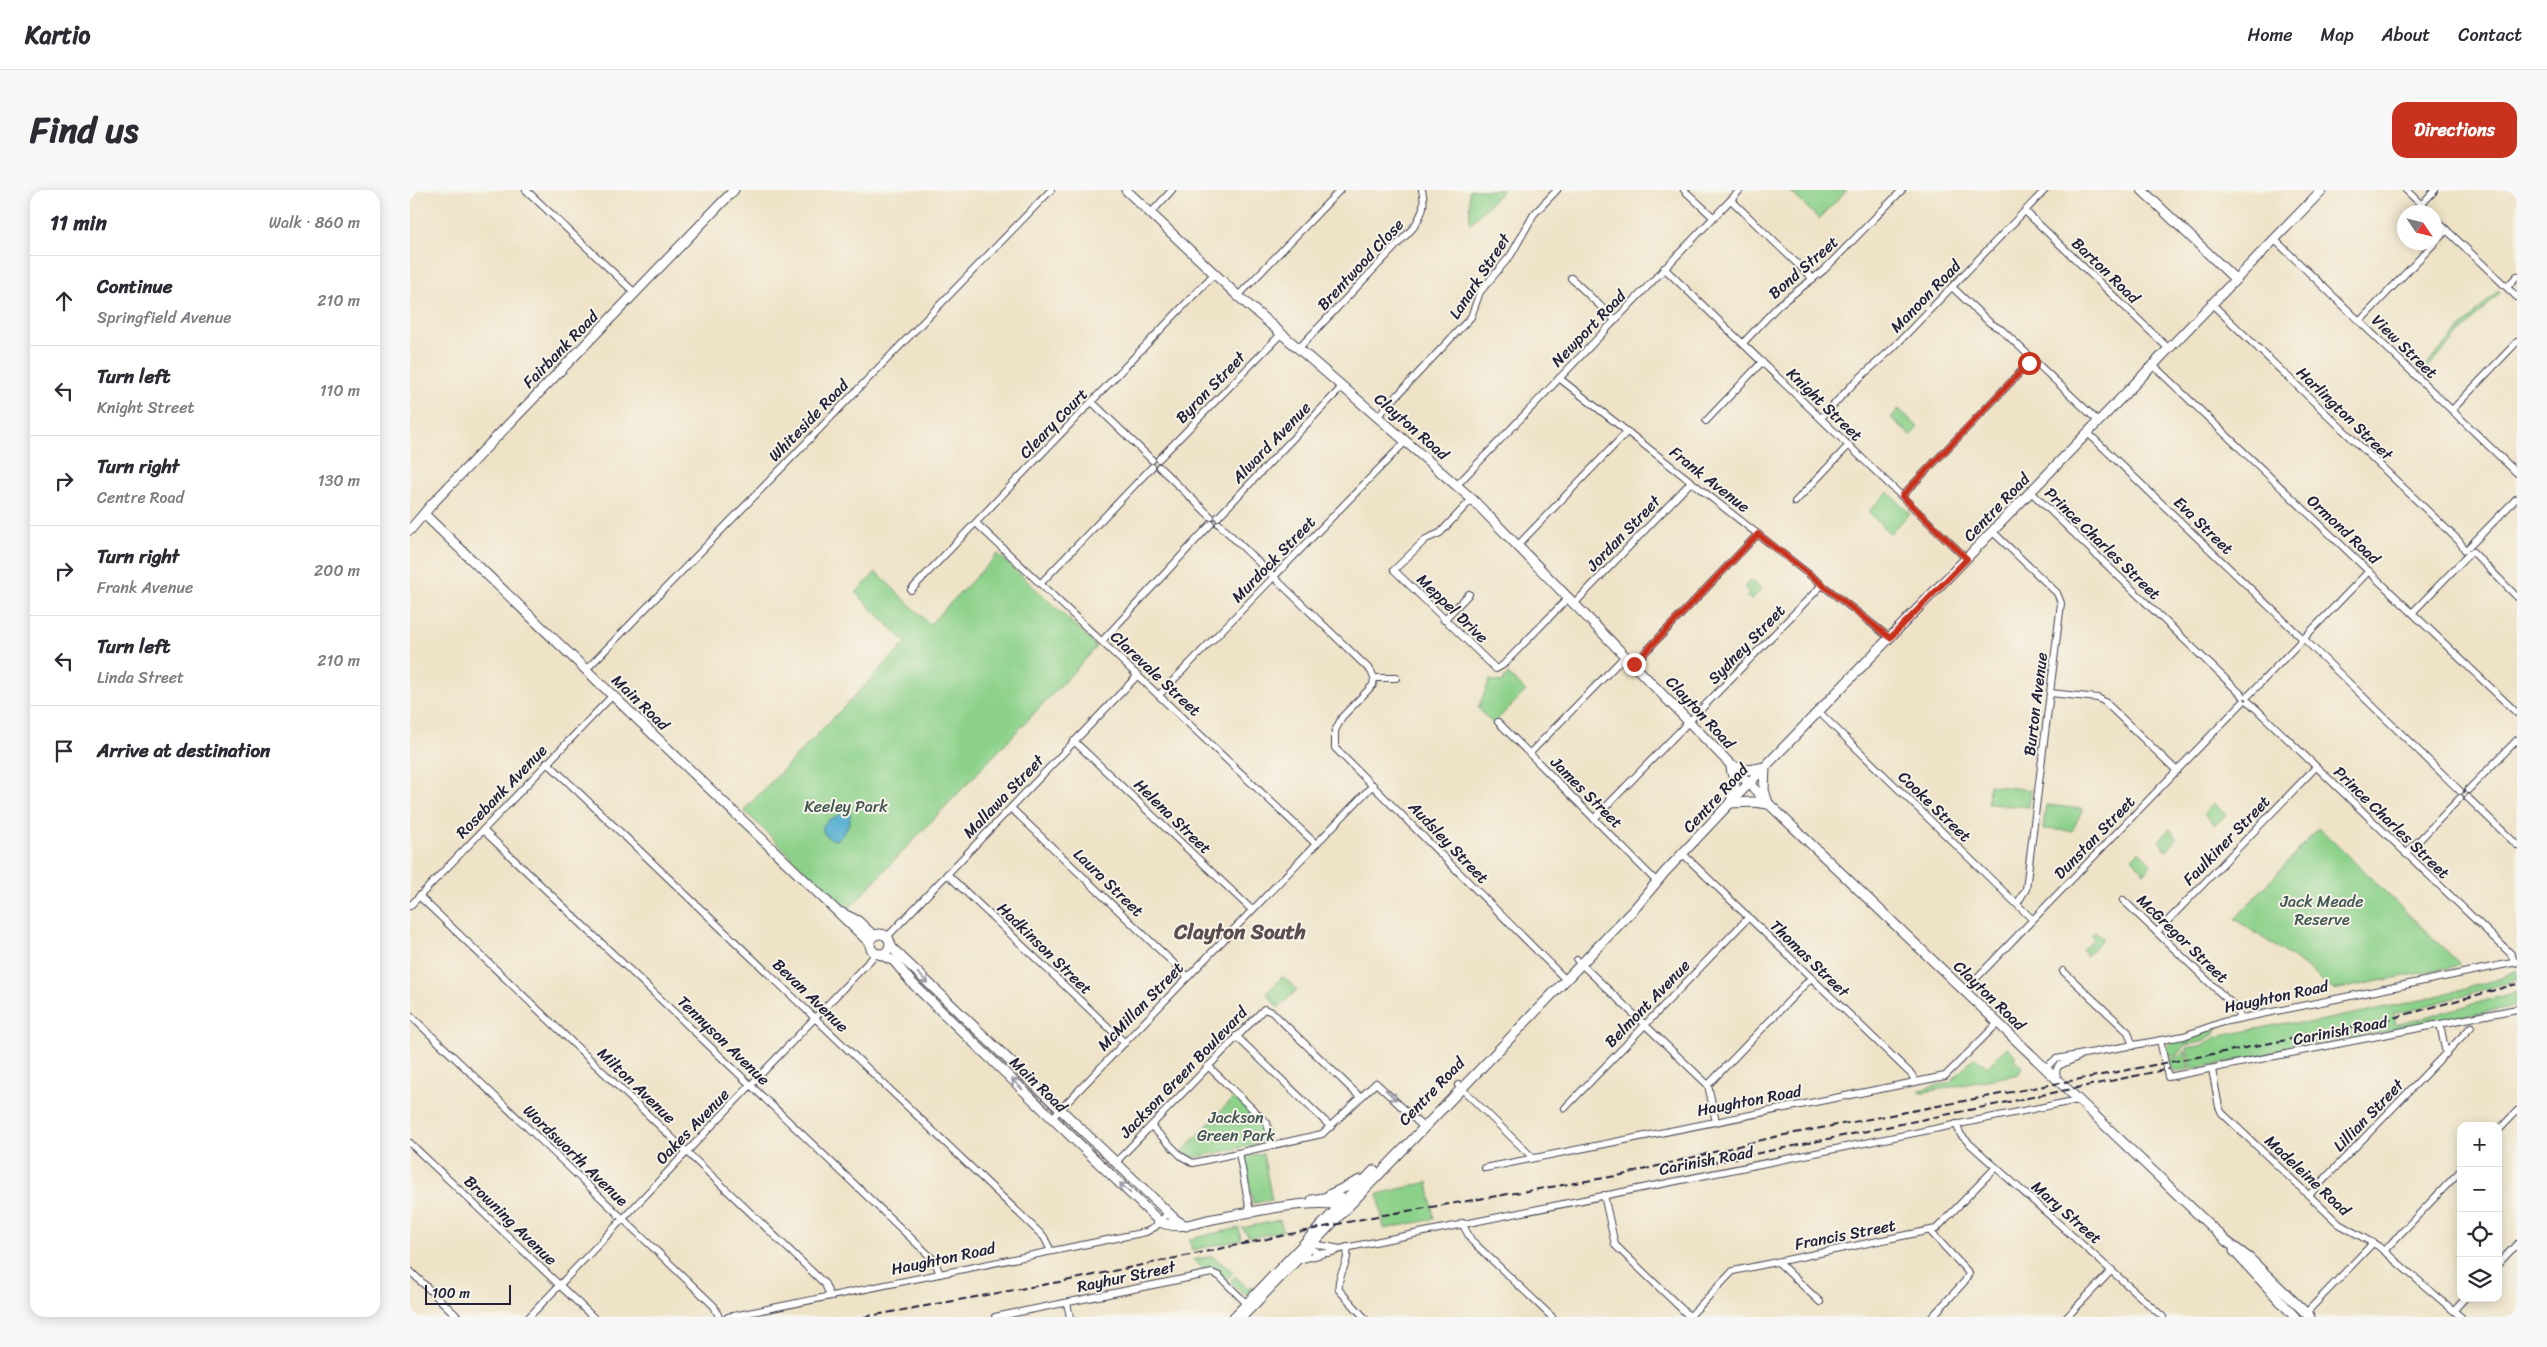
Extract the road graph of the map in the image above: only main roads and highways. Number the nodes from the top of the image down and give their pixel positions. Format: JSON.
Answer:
{"nodes":[{"id":1,"x":734,"y":190,"type":"edge"},
{"id":2,"x":1126,"y":190,"type":"edge"},
{"id":3,"x":2142,"y":190,"type":"edge"},
{"id":4,"x":2322,"y":190,"type":"edge"},
{"id":5,"x":2235,"y":279,"type":"junction"},
{"id":6,"x":424,"y":514,"type":"junction"},
{"id":7,"x":410,"y":530,"type":"edge"},
{"id":8,"x":1730,"y":766,"type":"junction"},
{"id":9,"x":1766,"y":767,"type":"junction"},
{"id":10,"x":1749,"y":784,"type":"junction"},
{"id":11,"x":1730,"y":803,"type":"junction"},
{"id":12,"x":1769,"y":804,"type":"junction"},
{"id":13,"x":872,"y":939,"type":"junction"},
{"id":14,"x":889,"y":940,"type":"junction"},
{"id":15,"x":878,"y":954,"type":"junction"},
{"id":16,"x":979,"y":1032,"type":"junction"},
{"id":17,"x":971,"y":1040,"type":"junction"},
{"id":18,"x":1460,"y":1087,"type":"junction"},
{"id":19,"x":1093,"y":1141,"type":"junction"},
{"id":20,"x":1085,"y":1149,"type":"junction"},
{"id":21,"x":1368,"y":1176,"type":"junction"},
{"id":22,"x":1320,"y":1201,"type":"junction"},
{"id":23,"x":1346,"y":1204,"type":"junction"},
{"id":24,"x":1329,"y":1216,"type":"junction"},
{"id":25,"x":1186,"y":1226,"type":"junction"},
{"id":26,"x":2226,"y":1242,"type":"junction"},
{"id":27,"x":1311,"y":1243,"type":"junction"},
{"id":28,"x":1249,"y":1306,"type":"junction"},
{"id":29,"x":2308,"y":1315,"type":"edge"},
{"id":30,"x":1234,"y":1317,"type":"edge"},
{"id":31,"x":1242,"y":1317,"type":"edge"},
{"id":32,"x":2295,"y":1317,"type":"edge"}],
"edges":[{"from":1,"to":6,"type":"main road","name":"Fairbank Road"},
{"from":2,"to":8,"type":"main road","name":"Clayton Road"},
{"from":3,"to":5,"type":"main road"},
{"from":4,"to":5,"type":"main road","name":"Centre Road"},
{"from":5,"to":9,"type":"main road","name":"Centre Road"},
{"from":6,"to":7,"type":"main road","name":"Fairbank Road"},
{"from":6,"to":13,"type":"main road","name":"Main Road"},
{"from":8,"to":9,"type":"main road"},
{"from":8,"to":10,"type":"main road","name":"Clayton Road"},
{"from":8,"to":11,"type":"main road"},
{"from":9,"to":10,"type":"main road","name":"Centre Road"},
{"from":9,"to":12,"type":"main road"},
{"from":10,"to":11,"type":"main road","name":"Centre Road"},
{"from":10,"to":12,"type":"main road","name":"Clayton Road"},
{"from":11,"to":12,"type":"main road"},
{"from":11,"to":18,"type":"main road","name":"Centre Road"},
{"from":12,"to":26,"type":"main road","name":"Clayton Road"},
{"from":13,"to":14,"type":"main road"},
{"from":13,"to":15,"type":"main road"},
{"from":14,"to":15,"type":"main road"},
{"from":14,"to":16,"type":"main road","name":"Main Road","one_way":true},
{"from":15,"to":17,"type":"main road","name":"Main Road"},
{"from":16,"to":17,"type":"main road"},
{"from":16,"to":19,"type":"main road","name":"Main Road"},
{"from":20,"to":17,"type":"main road","name":"Main Road","one_way":true},
{"from":18,"to":21,"type":"main road","name":"Centre Road"},
{"from":18,"to":23,"type":"main road","name":"Centre Road"},
{"from":19,"to":20,"type":"main road"},
{"from":19,"to":25,"type":"main road","name":"Main Road"},
{"from":25,"to":20,"type":"main road","name":"Main Road","one_way":true},
{"from":21,"to":22,"type":"main road"},
{"from":21,"to":23,"type":"main road","name":"Centre Road"},
{"from":22,"to":23,"type":"main road"},
{"from":22,"to":24,"type":"main road"},
{"from":22,"to":25,"type":"main road"},
{"from":23,"to":24,"type":"main road","name":"Centre Road"},
{"from":23,"to":27,"type":"main road","name":"Centre Road"},
{"from":24,"to":27,"type":"main road","name":"Centre Road"},
{"from":26,"to":29,"type":"main road","name":"Clayton Road"},
{"from":26,"to":32,"type":"main road","name":"Clayton Road"},
{"from":27,"to":28,"type":"main road","name":"Centre Road"},
{"from":27,"to":28,"type":"main road","name":"Centre Road"},
{"from":28,"to":30,"type":"main road","name":"Centre Road"},
{"from":28,"to":31,"type":"main road","name":"Centre Road"}]}
